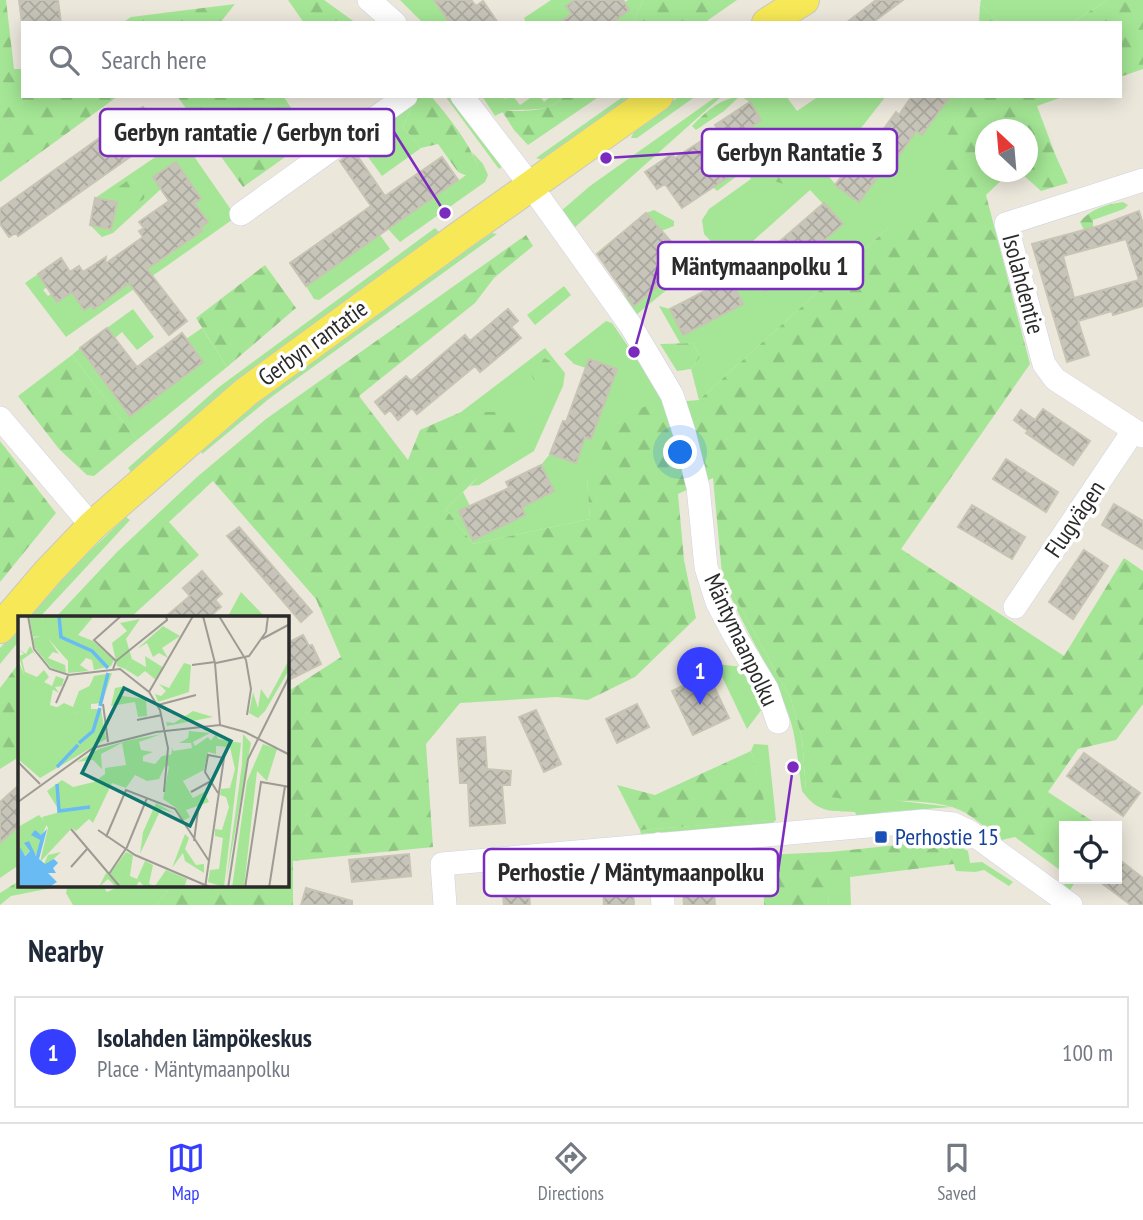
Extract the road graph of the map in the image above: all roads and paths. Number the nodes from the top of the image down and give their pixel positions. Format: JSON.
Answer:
{"nodes":[{"id":1,"x":369,"y":0,"type":"edge"},
{"id":2,"x":780,"y":0,"type":"edge"},
{"id":3,"x":804,"y":0,"type":"edge"},
{"id":4,"x":394,"y":21,"type":"edge"},
{"id":5,"x":756,"y":21,"type":"edge"},
{"id":6,"x":770,"y":21,"type":"edge"},
{"id":7,"x":403,"y":98,"type":"edge"},
{"id":8,"x":464,"y":98,"type":"edge"},
{"id":9,"x":655,"y":98,"type":"edge"},
{"id":10,"x":1143,"y":180,"type":"edge"},
{"id":11,"x":531,"y":186,"type":"junction"},
{"id":12,"x":241,"y":215,"type":"dead end"},
{"id":13,"x":0,"y":418,"type":"edge"},
{"id":14,"x":1139,"y":433,"type":"edge"},
{"id":15,"x":93,"y":526,"type":"junction"},
{"id":16,"x":1015,"y":607,"type":"dead end"},
{"id":17,"x":0,"y":628,"type":"edge"},
{"id":18,"x":778,"y":722,"type":"dead end"},
{"id":19,"x":659,"y":844,"type":"junction"},
{"id":20,"x":445,"y":905,"type":"edge"},
{"id":21,"x":663,"y":905,"type":"edge"},
{"id":22,"x":1071,"y":905,"type":"edge"}],
"edges":[{"from":1,"to":4,"type":"street"},
{"from":2,"to":5,"type":"main road"},
{"from":3,"to":6,"type":"main road"},
{"from":7,"to":12,"type":"street"},
{"from":8,"to":11,"type":"street","name":"Mäntymaanpolku"},
{"from":9,"to":11,"type":"main road","name":"Gerbyn rantatie"},
{"from":10,"to":14,"type":"street","name":"Isolahdentie"},
{"from":11,"to":15,"type":"main road","name":"Gerbyn rantatie"},
{"from":11,"to":18,"type":"street","name":"Mäntymaanpolku"},
{"from":13,"to":15,"type":"street"},
{"from":14,"to":16,"type":"street","name":"Flugvägen"},
{"from":15,"to":17,"type":"main road","name":"Gerbyn rantatie"},
{"from":19,"to":20,"type":"street"},
{"from":19,"to":21,"type":"street"},
{"from":19,"to":22,"type":"street"}]}
